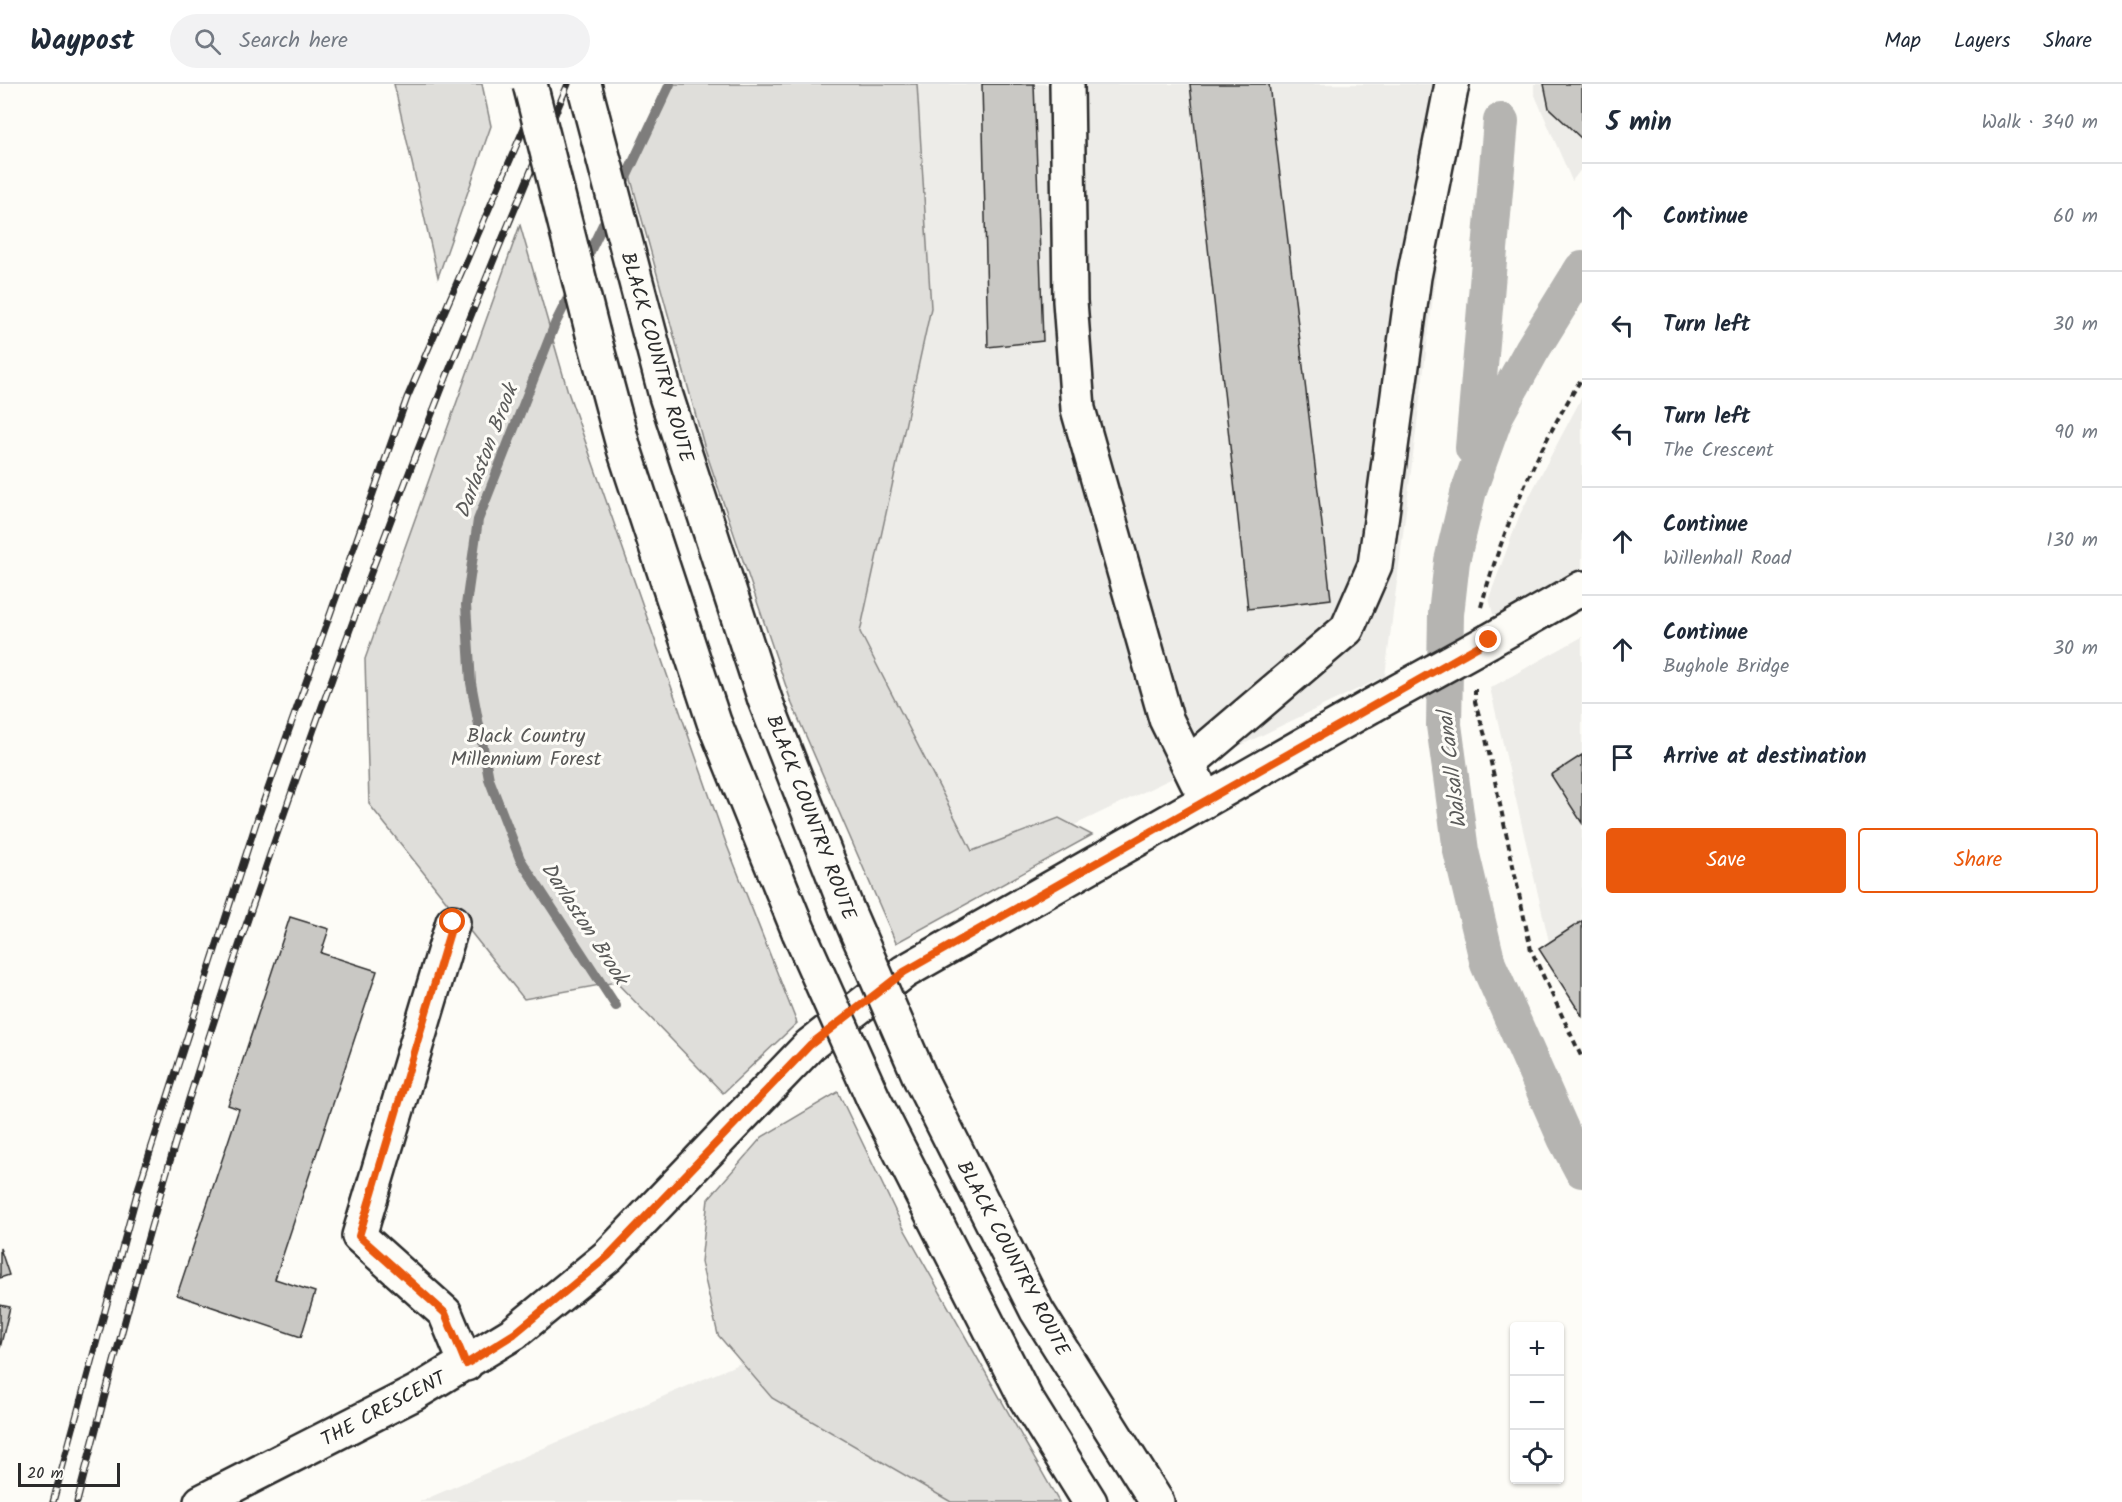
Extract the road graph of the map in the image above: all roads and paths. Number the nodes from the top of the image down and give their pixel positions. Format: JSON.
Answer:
{"nodes":[{"id":1,"x":530,"y":84,"type":"edge"},
{"id":2,"x":584,"y":84,"type":"edge"},
{"id":3,"x":1066,"y":84,"type":"edge"},
{"id":4,"x":1452,"y":84,"type":"edge"},
{"id":5,"x":1582,"y":378,"type":"edge"},
{"id":6,"x":1582,"y":588,"type":"edge"},
{"id":7,"x":1484,"y":627,"type":"junction"},
{"id":8,"x":1475,"y":679,"type":"dead end"},
{"id":9,"x":1188,"y":764,"type":"junction"},
{"id":10,"x":1206,"y":800,"type":"junction"},
{"id":11,"x":453,"y":922,"type":"dead end"},
{"id":12,"x":1582,"y":1058,"type":"edge"},
{"id":13,"x":466,"y":1364,"type":"junction"},
{"id":14,"x":201,"y":1502,"type":"edge"},
{"id":15,"x":1090,"y":1502,"type":"edge"},
{"id":16,"x":1157,"y":1502,"type":"edge"}],
"edges":[{"from":1,"to":15,"type":"main road","bridge":true},
{"from":2,"to":16,"type":"main road","name":"BLACK COUNTRY ROUTE","bridge":true},
{"from":3,"to":9,"type":"main road"},
{"from":4,"to":9,"type":"main road"},
{"from":5,"to":7,"type":"path"},
{"from":6,"to":7,"type":"main road","name":"THE CRESCENT"},
{"from":7,"to":10,"type":"main road","name":"THE CRESCENT","bridge":true},
{"from":8,"to":12,"type":"path"},
{"from":9,"to":10,"type":"main road"},
{"from":10,"to":13,"type":"main road","name":"THE CRESCENT"},
{"from":11,"to":13,"type":"main road"},
{"from":13,"to":14,"type":"main road","name":"THE CRESCENT"}]}
